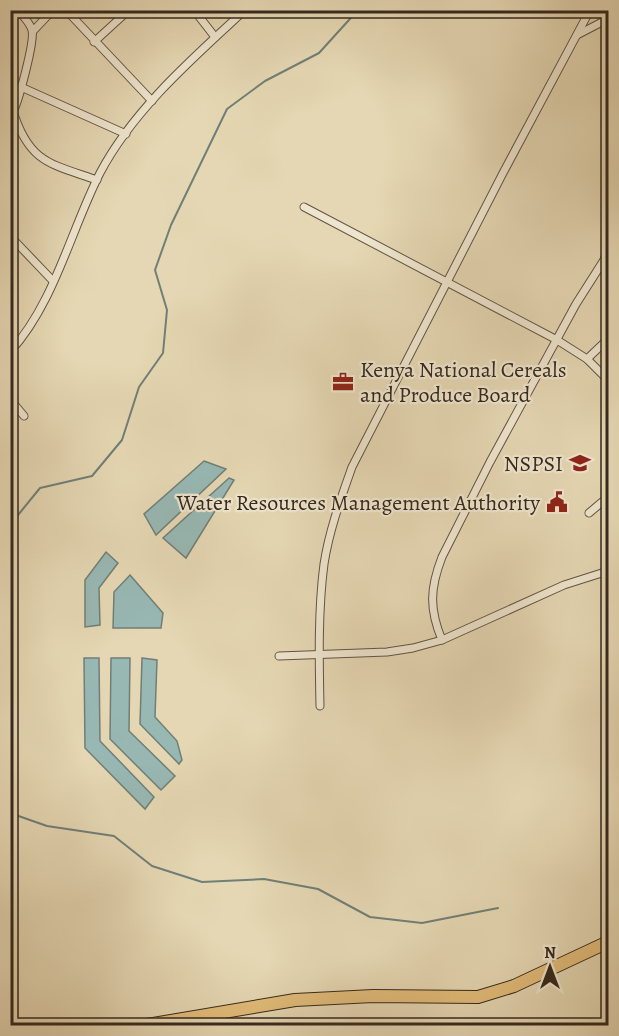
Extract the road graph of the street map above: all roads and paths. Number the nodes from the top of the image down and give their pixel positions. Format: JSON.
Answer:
{"nodes":[{"id":1,"x":18,"y":10,"type":"edge"},
{"id":2,"x":53,"y":10,"type":"edge"},
{"id":3,"x":129,"y":10,"type":"edge"},
{"id":4,"x":194,"y":10,"type":"edge"},
{"id":5,"x":245,"y":10,"type":"edge"},
{"id":6,"x":590,"y":10,"type":"edge"},
{"id":7,"x":70,"y":12,"type":"edge"},
{"id":8,"x":609,"y":17,"type":"edge"},
{"id":9,"x":33,"y":31,"type":"junction"},
{"id":10,"x":577,"y":35,"type":"junction"},
{"id":11,"x":215,"y":37,"type":"junction"},
{"id":12,"x":94,"y":42,"type":"junction"},
{"id":13,"x":21,"y":87,"type":"junction"},
{"id":14,"x":152,"y":101,"type":"junction"},
{"id":15,"x":12,"y":113,"type":"edge"},
{"id":16,"x":126,"y":134,"type":"junction"},
{"id":17,"x":97,"y":180,"type":"junction"},
{"id":18,"x":304,"y":207,"type":"dead end"},
{"id":19,"x":10,"y":236,"type":"edge"},
{"id":20,"x":609,"y":248,"type":"edge"},
{"id":21,"x":606,"y":259,"type":"edge"},
{"id":22,"x":53,"y":281,"type":"junction"},
{"id":23,"x":448,"y":282,"type":"junction"},
{"id":24,"x":609,"y":339,"type":"edge"},
{"id":25,"x":557,"y":340,"type":"junction"},
{"id":26,"x":10,"y":352,"type":"edge"},
{"id":27,"x":587,"y":359,"type":"junction"},
{"id":28,"x":609,"y":380,"type":"edge"},
{"id":29,"x":10,"y":399,"type":"edge"},
{"id":30,"x":24,"y":416,"type":"dead end"},
{"id":31,"x":609,"y":497,"type":"edge"},
{"id":32,"x":589,"y":513,"type":"dead end"},
{"id":33,"x":609,"y":571,"type":"edge"},
{"id":34,"x":442,"y":640,"type":"junction"},
{"id":35,"x":319,"y":655,"type":"junction"},
{"id":36,"x":279,"y":656,"type":"dead end"},
{"id":37,"x":320,"y":706,"type":"dead end"},
{"id":38,"x":609,"y":942,"type":"edge"},
{"id":39,"x":609,"y":951,"type":"edge"},
{"id":40,"x":577,"y":959,"type":"junction"},
{"id":41,"x":141,"y":1026,"type":"edge"}],
"edges":[{"from":1,"to":9,"type":"street"},
{"from":2,"to":9,"type":"street"},
{"from":3,"to":12,"type":"street"},
{"from":4,"to":11,"type":"street"},
{"from":5,"to":11,"type":"street"},
{"from":6,"to":10,"type":"street"},
{"from":7,"to":12,"type":"street"},
{"from":8,"to":10,"type":"street"},
{"from":9,"to":13,"type":"street"},
{"from":10,"to":23,"type":"street"},
{"from":11,"to":14,"type":"street"},
{"from":12,"to":14,"type":"street"},
{"from":13,"to":15,"type":"street"},
{"from":13,"to":16,"type":"street"},
{"from":14,"to":16,"type":"street"},
{"from":15,"to":17,"type":"street"},
{"from":16,"to":17,"type":"street"},
{"from":17,"to":22,"type":"street"},
{"from":18,"to":23,"type":"street"},
{"from":19,"to":22,"type":"street"},
{"from":20,"to":21,"type":"street"},
{"from":21,"to":25,"type":"street"},
{"from":22,"to":26,"type":"street"},
{"from":23,"to":25,"type":"street"},
{"from":23,"to":35,"type":"street"},
{"from":24,"to":27,"type":"street"},
{"from":25,"to":27,"type":"street"},
{"from":25,"to":34,"type":"street"},
{"from":27,"to":28,"type":"street"},
{"from":29,"to":30,"type":"street"},
{"from":31,"to":32,"type":"street"},
{"from":33,"to":34,"type":"street"},
{"from":34,"to":35,"type":"street"},
{"from":35,"to":36,"type":"street"},
{"from":35,"to":37,"type":"street"},
{"from":38,"to":40,"type":"highway"},
{"from":39,"to":40,"type":"highway"},
{"from":40,"to":41,"type":"highway"}]}
